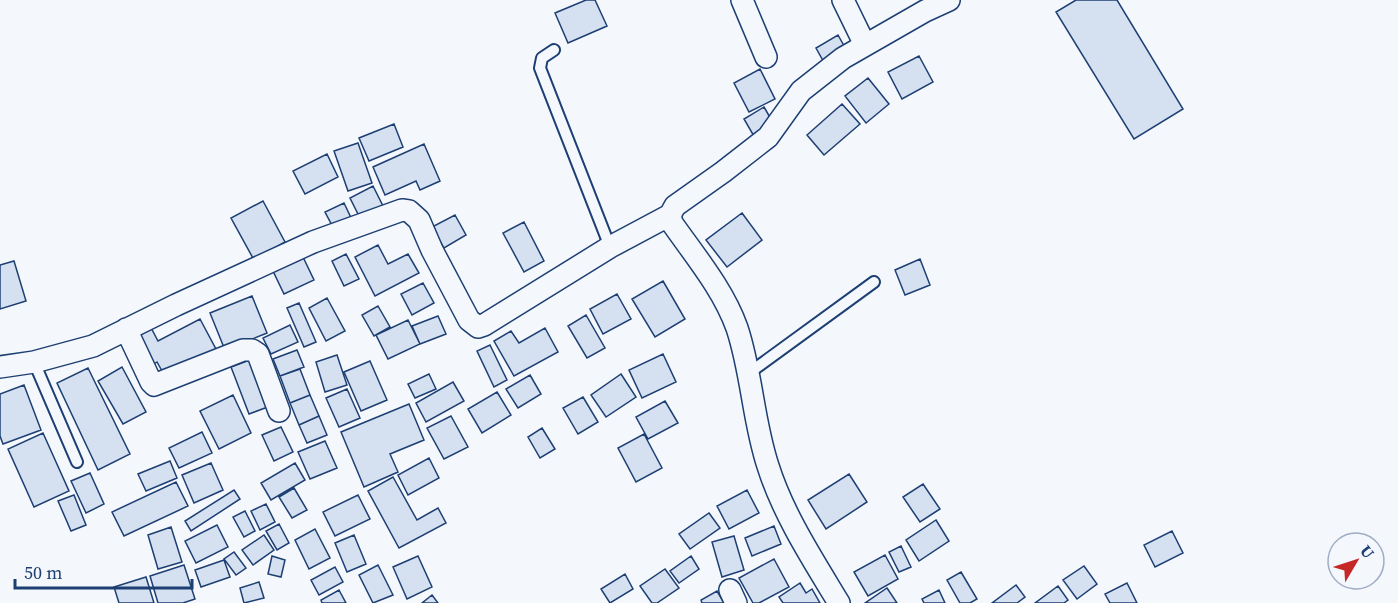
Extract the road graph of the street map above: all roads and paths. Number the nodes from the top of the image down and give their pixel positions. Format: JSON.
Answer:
{"nodes":[{"id":1,"x":742,"y":0,"type":"edge"},
{"id":2,"x":843,"y":0,"type":"edge"},
{"id":3,"x":949,"y":0,"type":"edge"},
{"id":4,"x":865,"y":45,"type":"junction"},
{"id":5,"x":554,"y":50,"type":"dead end"},
{"id":6,"x":766,"y":57,"type":"dead end"},
{"id":7,"x":670,"y":215,"type":"junction"},
{"id":8,"x":610,"y":247,"type":"junction"},
{"id":9,"x":874,"y":282,"type":"dead end"},
{"id":10,"x":126,"y":329,"type":"junction"},
{"id":11,"x":34,"y":362,"type":"junction"},
{"id":12,"x":0,"y":367,"type":"edge"},
{"id":13,"x":749,"y":373,"type":"junction"},
{"id":14,"x":279,"y":411,"type":"dead end"},
{"id":15,"x":77,"y":462,"type":"dead end"},
{"id":16,"x":839,"y":603,"type":"edge"}],
"edges":[{"from":1,"to":6,"type":"street"},
{"from":2,"to":4,"type":"street"},
{"from":3,"to":4,"type":"street"},
{"from":4,"to":7,"type":"street"},
{"from":5,"to":8,"type":"lane"},
{"from":7,"to":8,"type":"street"},
{"from":7,"to":13,"type":"street"},
{"from":8,"to":10,"type":"street"},
{"from":9,"to":13,"type":"lane"},
{"from":10,"to":11,"type":"street"},
{"from":10,"to":14,"type":"street"},
{"from":11,"to":12,"type":"street"},
{"from":11,"to":15,"type":"lane"},
{"from":13,"to":16,"type":"street"}]}
